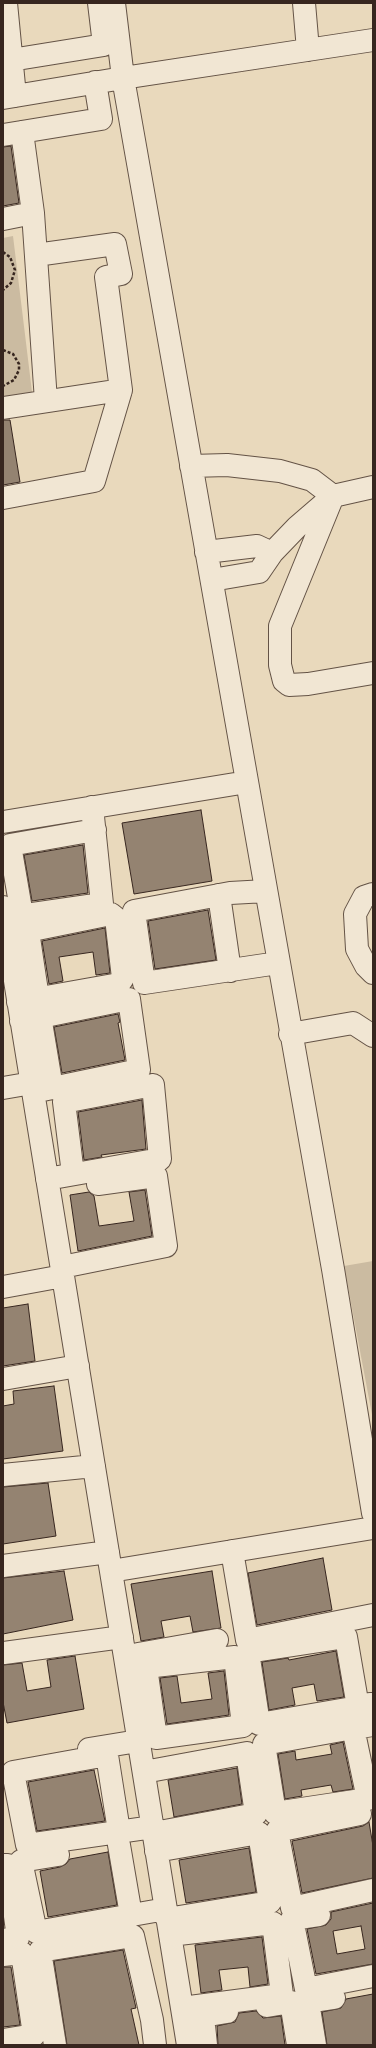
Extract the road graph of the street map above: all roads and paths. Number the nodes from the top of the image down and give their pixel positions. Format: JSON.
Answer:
{"nodes":[{"id":1,"x":6,"y":3,"type":"edge"},
{"id":2,"x":99,"y":3,"type":"edge"},
{"id":3,"x":114,"y":3,"type":"edge"},
{"id":4,"x":304,"y":3,"type":"edge"},
{"id":5,"x":373,"y":40,"type":"edge"},
{"id":6,"x":308,"y":50,"type":"junction"},
{"id":7,"x":11,"y":60,"type":"junction"},
{"id":8,"x":123,"y":78,"type":"junction"},
{"id":9,"x":95,"y":82,"type":"junction"},
{"id":10,"x":9,"y":97,"type":"edge"},
{"id":11,"x":12,"y":134,"type":"edge"},
{"id":12,"x":33,"y":213,"type":"junction"},
{"id":13,"x":3,"y":219,"type":"edge"},
{"id":14,"x":3,"y":252,"type":"edge"},
{"id":15,"x":36,"y":255,"type":"junction"},
{"id":16,"x":3,"y":290,"type":"edge"},
{"id":17,"x":3,"y":350,"type":"edge"},
{"id":18,"x":3,"y":386,"type":"edge"},
{"id":19,"x":121,"y":390,"type":"junction"},
{"id":20,"x":46,"y":401,"type":"junction"},
{"id":21,"x":3,"y":408,"type":"edge"},
{"id":22,"x":191,"y":466,"type":"junction"},
{"id":23,"x":373,"y":486,"type":"edge"},
{"id":24,"x":332,"y":496,"type":"junction"},
{"id":25,"x":3,"y":498,"type":"edge"},
{"id":26,"x":206,"y":552,"type":"junction"},
{"id":27,"x":272,"y":554,"type":"junction"},
{"id":28,"x":212,"y":580,"type":"junction"},
{"id":29,"x":373,"y":673,"type":"edge"},
{"id":30,"x":247,"y":782,"type":"junction"},
{"id":31,"x":92,"y":807,"type":"junction"},
{"id":32,"x":3,"y":822,"type":"edge"},
{"id":33,"x":95,"y":830,"type":"junction"},
{"id":34,"x":266,"y":891,"type":"junction"},
{"id":35,"x":373,"y":894,"type":"edge"},
{"id":36,"x":219,"y":895,"type":"junction"},
{"id":37,"x":13,"y":921,"type":"edge"},
{"id":38,"x":7,"y":961,"type":"edge"},
{"id":39,"x":278,"y":963,"type":"junction"},
{"id":40,"x":230,"y":971,"type":"junction"},
{"id":41,"x":373,"y":973,"type":"edge"},
{"id":42,"x":30,"y":1009,"type":"junction"},
{"id":43,"x":290,"y":1034,"type":"junction"},
{"id":44,"x":373,"y":1036,"type":"edge"},
{"id":45,"x":39,"y":1087,"type":"junction"},
{"id":46,"x":3,"y":1088,"type":"edge"},
{"id":47,"x":73,"y":1174,"type":"junction"},
{"id":48,"x":48,"y":1186,"type":"junction"},
{"id":49,"x":62,"y":1272,"type":"junction"},
{"id":50,"x":3,"y":1287,"type":"edge"},
{"id":51,"x":78,"y":1366,"type":"junction"},
{"id":52,"x":3,"y":1379,"type":"edge"},
{"id":53,"x":94,"y":1466,"type":"junction"},
{"id":54,"x":3,"y":1475,"type":"edge"},
{"id":55,"x":373,"y":1513,"type":"edge"},
{"id":56,"x":373,"y":1528,"type":"edge"},
{"id":57,"x":232,"y":1551,"type":"junction"},
{"id":58,"x":109,"y":1561,"type":"junction"},
{"id":59,"x":3,"y":1566,"type":"edge"},
{"id":60,"x":373,"y":1615,"type":"edge"},
{"id":61,"x":218,"y":1640,"type":"dead end"},
{"id":62,"x":4,"y":1653,"type":"dead end"},
{"id":63,"x":130,"y":1658,"type":"junction"},
{"id":64,"x":366,"y":1705,"type":"edge"},
{"id":65,"x":363,"y":1727,"type":"edge"},
{"id":66,"x":138,"y":1741,"type":"junction"},
{"id":67,"x":3,"y":1764,"type":"edge"},
{"id":68,"x":144,"y":1772,"type":"junction"},
{"id":69,"x":373,"y":1811,"type":"edge"},
{"id":70,"x":154,"y":1837,"type":"junction"},
{"id":71,"x":119,"y":1838,"type":"junction"},
{"id":72,"x":3,"y":1865,"type":"edge"},
{"id":73,"x":373,"y":1890,"type":"edge"},
{"id":74,"x":373,"y":1905,"type":"edge"},
{"id":75,"x":131,"y":1915,"type":"junction"},
{"id":76,"x":168,"y":1921,"type":"junction"},
{"id":77,"x":3,"y":1940,"type":"edge"},
{"id":78,"x":3,"y":1955,"type":"edge"},
{"id":79,"x":373,"y":1976,"type":"edge"},
{"id":80,"x":373,"y":1991,"type":"edge"},
{"id":81,"x":183,"y":2013,"type":"junction"},
{"id":82,"x":152,"y":2020,"type":"junction"},
{"id":83,"x":3,"y":2040,"type":"edge"},
{"id":84,"x":19,"y":2045,"type":"edge"},
{"id":85,"x":36,"y":2045,"type":"edge"},
{"id":86,"x":55,"y":2045,"type":"edge"},
{"id":87,"x":155,"y":2045,"type":"edge"},
{"id":88,"x":188,"y":2045,"type":"edge"},
{"id":89,"x":206,"y":2045,"type":"edge"},
{"id":90,"x":298,"y":2045,"type":"edge"},
{"id":91,"x":316,"y":2045,"type":"edge"}],
"edges":[{"from":1,"to":7,"type":"street"},
{"from":2,"to":7,"type":"street"},
{"from":3,"to":8,"type":"street"},
{"from":4,"to":6,"type":"street"},
{"from":5,"to":6,"type":"street"},
{"from":6,"to":8,"type":"street"},
{"from":7,"to":10,"type":"street"},
{"from":8,"to":9,"type":"street"},
{"from":8,"to":22,"type":"street"},
{"from":9,"to":10,"type":"street"},
{"from":9,"to":11,"type":"street"},
{"from":11,"to":12,"type":"street"},
{"from":12,"to":13,"type":"street"},
{"from":12,"to":15,"type":"street"},
{"from":14,"to":16,"type":"path"},
{"from":15,"to":19,"type":"street"},
{"from":15,"to":20,"type":"street"},
{"from":17,"to":18,"type":"path"},
{"from":19,"to":20,"type":"street"},
{"from":19,"to":25,"type":"street"},
{"from":20,"to":21,"type":"street"},
{"from":22,"to":24,"type":"street"},
{"from":22,"to":26,"type":"street"},
{"from":23,"to":24,"type":"street"},
{"from":24,"to":27,"type":"street"},
{"from":24,"to":29,"type":"street"},
{"from":26,"to":27,"type":"street"},
{"from":26,"to":28,"type":"street"},
{"from":27,"to":28,"type":"street"},
{"from":28,"to":30,"type":"street"},
{"from":30,"to":31,"type":"street"},
{"from":30,"to":34,"type":"street"},
{"from":31,"to":32,"type":"street"},
{"from":31,"to":33,"type":"street"},
{"from":33,"to":37,"type":"street"},
{"from":33,"to":37,"type":"street"},
{"from":34,"to":36,"type":"street"},
{"from":34,"to":39,"type":"street"},
{"from":35,"to":41,"type":"street"},
{"from":36,"to":40,"type":"street"},
{"from":36,"to":40,"type":"street"},
{"from":37,"to":38,"type":"street"},
{"from":37,"to":42,"type":"street"},
{"from":37,"to":42,"type":"street"},
{"from":38,"to":42,"type":"street"},
{"from":39,"to":40,"type":"street"},
{"from":39,"to":43,"type":"street"},
{"from":42,"to":45,"type":"street"},
{"from":42,"to":45,"type":"street"},
{"from":43,"to":44,"type":"street"},
{"from":43,"to":55,"type":"street"},
{"from":45,"to":46,"type":"street"},
{"from":45,"to":48,"type":"street"},
{"from":47,"to":47,"type":"street"},
{"from":47,"to":48,"type":"street"},
{"from":48,"to":49,"type":"street"},
{"from":48,"to":49,"type":"street"},
{"from":49,"to":50,"type":"street"},
{"from":49,"to":51,"type":"street"},
{"from":51,"to":52,"type":"street"},
{"from":51,"to":53,"type":"street"},
{"from":53,"to":54,"type":"street"},
{"from":53,"to":58,"type":"street"},
{"from":56,"to":57,"type":"street"},
{"from":57,"to":58,"type":"street"},
{"from":57,"to":60,"type":"street"},
{"from":58,"to":59,"type":"street"},
{"from":58,"to":63,"type":"street"},
{"from":61,"to":63,"type":"street"},
{"from":62,"to":63,"type":"street"},
{"from":63,"to":63,"type":"street"},
{"from":63,"to":66,"type":"street"},
{"from":64,"to":64,"type":"street"},
{"from":65,"to":65,"type":"street"},
{"from":66,"to":67,"type":"street"},
{"from":66,"to":68,"type":"street"},
{"from":68,"to":70,"type":"street"},
{"from":68,"to":70,"type":"street"},
{"from":69,"to":73,"type":"street"},
{"from":70,"to":71,"type":"street"},
{"from":70,"to":76,"type":"street"},
{"from":70,"to":76,"type":"street"},
{"from":71,"to":71,"type":"street"},
{"from":71,"to":75,"type":"street"},
{"from":71,"to":75,"type":"street"},
{"from":72,"to":77,"type":"street"},
{"from":74,"to":79,"type":"street"},
{"from":75,"to":76,"type":"street"},
{"from":76,"to":81,"type":"street"},
{"from":76,"to":81,"type":"street"},
{"from":78,"to":83,"type":"street"},
{"from":80,"to":91,"type":"street"},
{"from":81,"to":82,"type":"street"},
{"from":81,"to":88,"type":"street"},
{"from":82,"to":86,"type":"street"},
{"from":82,"to":87,"type":"street"},
{"from":84,"to":85,"type":"street"},
{"from":89,"to":90,"type":"street"}]}
